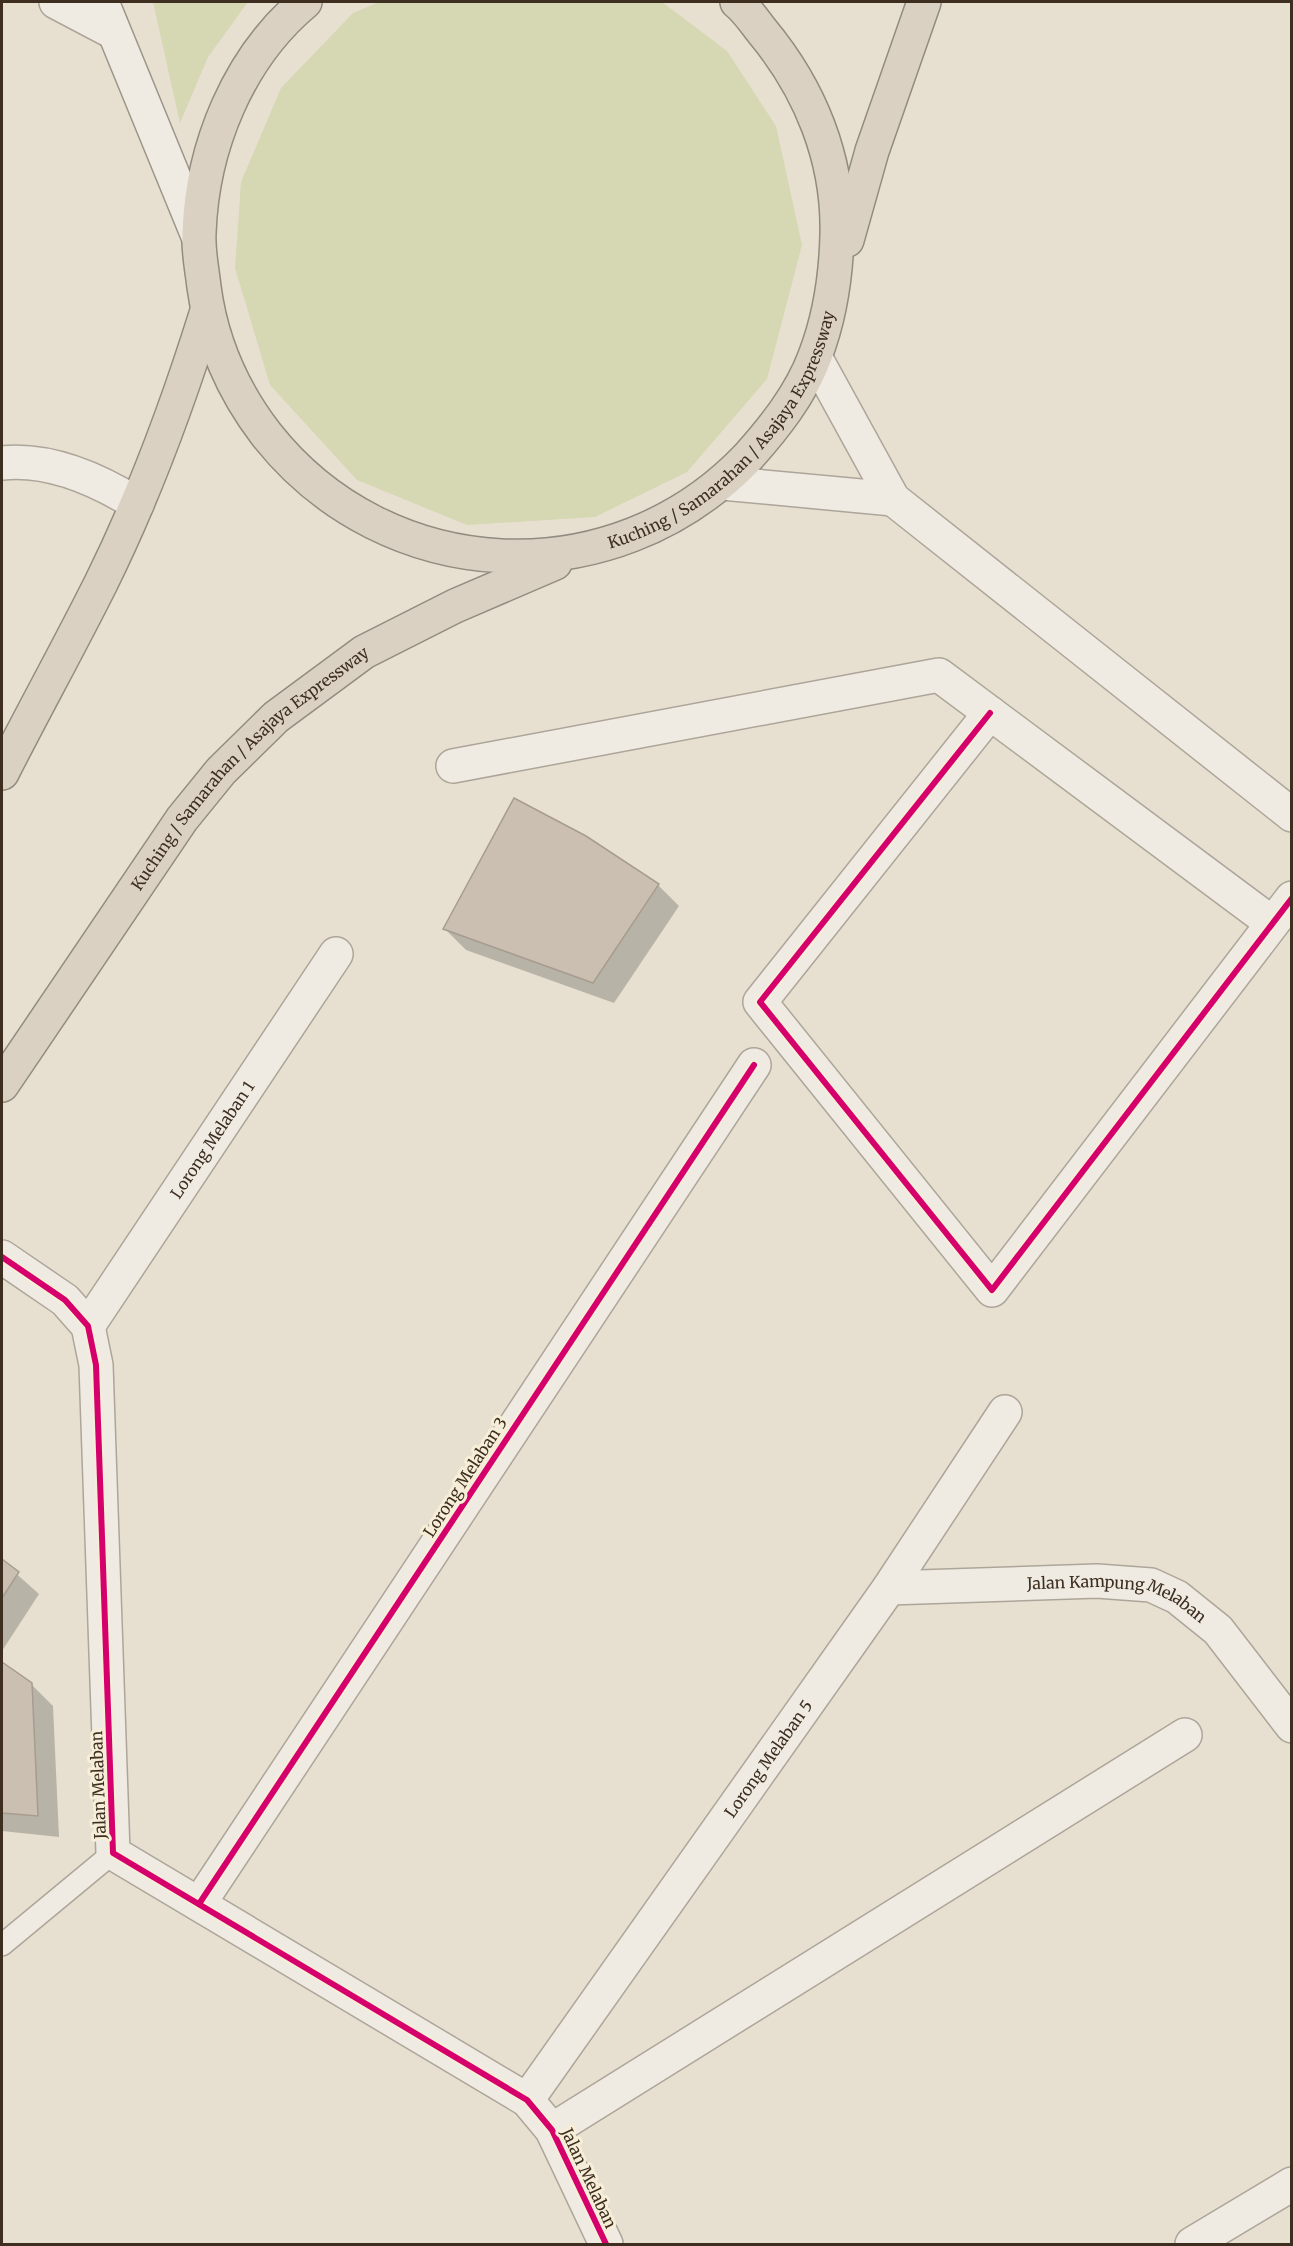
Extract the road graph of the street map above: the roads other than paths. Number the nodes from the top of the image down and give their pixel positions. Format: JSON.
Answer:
{"nodes":[{"id":1,"x":56,"y":2,"type":"edge"},
{"id":2,"x":102,"y":2,"type":"edge"},
{"id":3,"x":305,"y":2,"type":"edge"},
{"id":4,"x":737,"y":2,"type":"edge"},
{"id":5,"x":924,"y":2,"type":"edge"},
{"id":6,"x":113,"y":32,"type":"junction"},
{"id":7,"x":198,"y":236,"type":"junction"},
{"id":8,"x":836,"y":282,"type":"junction"},
{"id":9,"x":207,"y":311,"type":"junction"},
{"id":10,"x":815,"y":357,"type":"junction"},
{"id":11,"x":2,"y":463,"type":"edge"},
{"id":12,"x":722,"y":483,"type":"junction"},
{"id":13,"x":893,"y":499,"type":"junction"},
{"id":14,"x":137,"y":504,"type":"junction"},
{"id":15,"x":582,"y":551,"type":"junction"},
{"id":16,"x":990,"y":713,"type":"junction"},
{"id":17,"x":453,"y":766,"type":"dead end"},
{"id":18,"x":2,"y":773,"type":"edge"},
{"id":19,"x":1292,"y":815,"type":"edge"},
{"id":20,"x":1282,"y":910,"type":"edge"},
{"id":21,"x":336,"y":954,"type":"dead end"},
{"id":22,"x":754,"y":1065,"type":"dead end"},
{"id":23,"x":2,"y":1085,"type":"edge"},
{"id":24,"x":2,"y":1257,"type":"edge"},
{"id":25,"x":87,"y":1326,"type":"junction"},
{"id":26,"x":1005,"y":1412,"type":"dead end"},
{"id":27,"x":889,"y":1588,"type":"junction"},
{"id":28,"x":1292,"y":1726,"type":"edge"},
{"id":29,"x":1185,"y":1735,"type":"dead end"},
{"id":30,"x":114,"y":1853,"type":"junction"},
{"id":31,"x":199,"y":1904,"type":"junction"},
{"id":32,"x":2,"y":1945,"type":"edge"},
{"id":33,"x":527,"y":2100,"type":"junction"},
{"id":34,"x":552,"y":2130,"type":"junction"},
{"id":35,"x":1292,"y":2184,"type":"edge"},
{"id":36,"x":606,"y":2244,"type":"edge"},
{"id":37,"x":1192,"y":2244,"type":"edge"}],
"edges":[{"from":1,"to":6,"type":"street"},
{"from":2,"to":6,"type":"street"},
{"from":3,"to":7,"type":"highway","name":"Kuching / Samarahan / Asajaya Expressway"},
{"from":4,"to":8,"type":"highway","name":"Kuching / Samarahan / Asajaya Expressway"},
{"from":5,"to":8,"type":"highway","name":"Kuching / Samarahan / Asajaya Expressway"},
{"from":6,"to":7,"type":"street"},
{"from":7,"to":9,"type":"highway","name":"Kuching / Samarahan / Asajaya Expressway"},
{"from":8,"to":10,"type":"highway","name":"Kuching / Samarahan / Asajaya Expressway"},
{"from":9,"to":14,"type":"highway","name":"Kuching / Samarahan / Asajaya Expressway"},
{"from":9,"to":15,"type":"highway","name":"Kuching / Samarahan / Asajaya Expressway"},
{"from":10,"to":12,"type":"highway","name":"Kuching / Samarahan / Asajaya Expressway"},
{"from":10,"to":13,"type":"street"},
{"from":11,"to":14,"type":"street"},
{"from":12,"to":13,"type":"street"},
{"from":12,"to":15,"type":"highway","name":"Kuching / Samarahan / Asajaya Expressway"},
{"from":13,"to":19,"type":"street"},
{"from":14,"to":18,"type":"highway","name":"Kuching / Samarahan / Asajaya Expressway"},
{"from":15,"to":23,"type":"highway","name":"Kuching / Samarahan / Asajaya Expressway"},
{"from":16,"to":17,"type":"street"},
{"from":16,"to":20,"type":"street"},
{"from":16,"to":20,"type":"street"},
{"from":21,"to":25,"type":"street","name":"Lorong Melaban 1"},
{"from":22,"to":31,"type":"street","name":"Lorong Melaban 3"},
{"from":24,"to":25,"type":"street","name":"Jalan Melaban"},
{"from":25,"to":30,"type":"street","name":"Jalan Melaban"},
{"from":26,"to":27,"type":"street","name":"Lorong Melaban 5"},
{"from":27,"to":28,"type":"street","name":"Jalan Kampung Melaban"},
{"from":27,"to":33,"type":"street","name":"Lorong Melaban 5"},
{"from":29,"to":34,"type":"street"},
{"from":30,"to":31,"type":"street","name":"Jalan Melaban"},
{"from":30,"to":32,"type":"lane"},
{"from":31,"to":33,"type":"street","name":"Jalan Melaban"},
{"from":33,"to":34,"type":"street","name":"Jalan Melaban"},
{"from":34,"to":36,"type":"street","name":"Jalan Melaban"},
{"from":35,"to":37,"type":"street"}]}
